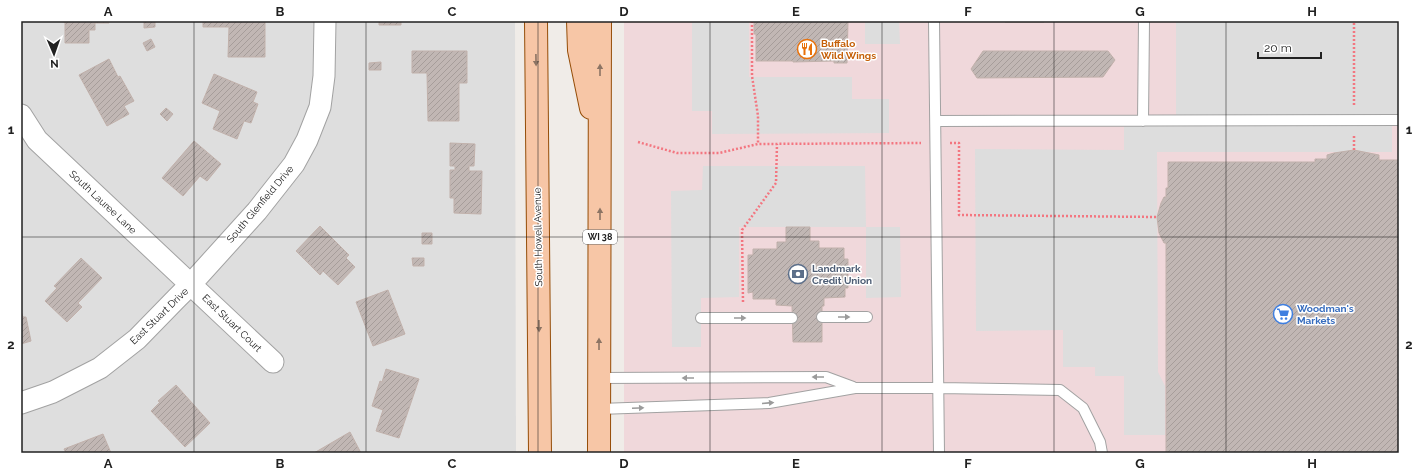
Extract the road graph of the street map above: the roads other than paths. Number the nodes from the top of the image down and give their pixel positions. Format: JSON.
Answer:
{"nodes":[{"id":1,"x":324,"y":21,"type":"edge"},
{"id":2,"x":536,"y":21,"type":"edge"},
{"id":3,"x":578,"y":21,"type":"edge"},
{"id":4,"x":600,"y":21,"type":"edge"},
{"id":5,"x":934,"y":21,"type":"edge"},
{"id":6,"x":1144,"y":21,"type":"edge"},
{"id":7,"x":21,"y":115,"type":"edge"},
{"id":8,"x":1399,"y":120,"type":"edge"},
{"id":9,"x":936,"y":121,"type":"junction"},
{"id":10,"x":1143,"y":121,"type":"junction"},
{"id":11,"x":600,"y":150,"type":"junction"},
{"id":12,"x":191,"y":284,"type":"junction"},
{"id":13,"x":822,"y":317,"type":"dead end"},
{"id":14,"x":867,"y":317,"type":"dead end"},
{"id":15,"x":701,"y":318,"type":"dead end"},
{"id":16,"x":792,"y":318,"type":"dead end"},
{"id":17,"x":273,"y":362,"type":"dead end"},
{"id":18,"x":599,"y":378,"type":"junction"},
{"id":19,"x":855,"y":388,"type":"junction"},
{"id":20,"x":939,"y":388,"type":"junction"},
{"id":21,"x":21,"y":403,"type":"edge"},
{"id":22,"x":599,"y":409,"type":"junction"},
{"id":23,"x":540,"y":453,"type":"edge"},
{"id":24,"x":599,"y":453,"type":"edge"},
{"id":25,"x":939,"y":453,"type":"edge"},
{"id":26,"x":1102,"y":453,"type":"edge"}],
"edges":[{"from":1,"to":12,"type":"street","name":"South Glenfield Drive"},
{"from":2,"to":23,"type":"main road","name":"South Howell Avenue","one_way":true},
{"from":3,"to":11,"type":"main road"},
{"from":11,"to":4,"type":"main road","number":"WI 38","one_way":true},
{"from":5,"to":9,"type":"lane"},
{"from":6,"to":10,"type":"lane"},
{"from":7,"to":12,"type":"street","name":"South Lauree Lane"},
{"from":8,"to":10,"type":"lane"},
{"from":9,"to":10,"type":"lane"},
{"from":9,"to":20,"type":"lane"},
{"from":18,"to":11,"type":"main road","number":"WI 38","one_way":true},
{"from":12,"to":17,"type":"street","name":"East Stuart Court"},
{"from":12,"to":21,"type":"street","name":"East Stuart Drive"},
{"from":13,"to":14,"type":"lane","one_way":true},
{"from":15,"to":16,"type":"lane","one_way":true},
{"from":19,"to":18,"type":"lane","one_way":true},
{"from":18,"to":22,"type":"main road","number":"WI 38"},
{"from":19,"to":20,"type":"lane"},
{"from":22,"to":19,"type":"lane","one_way":true},
{"from":20,"to":25,"type":"lane"},
{"from":20,"to":26,"type":"lane"},
{"from":22,"to":24,"type":"main road","number":"WI 38"}]}
